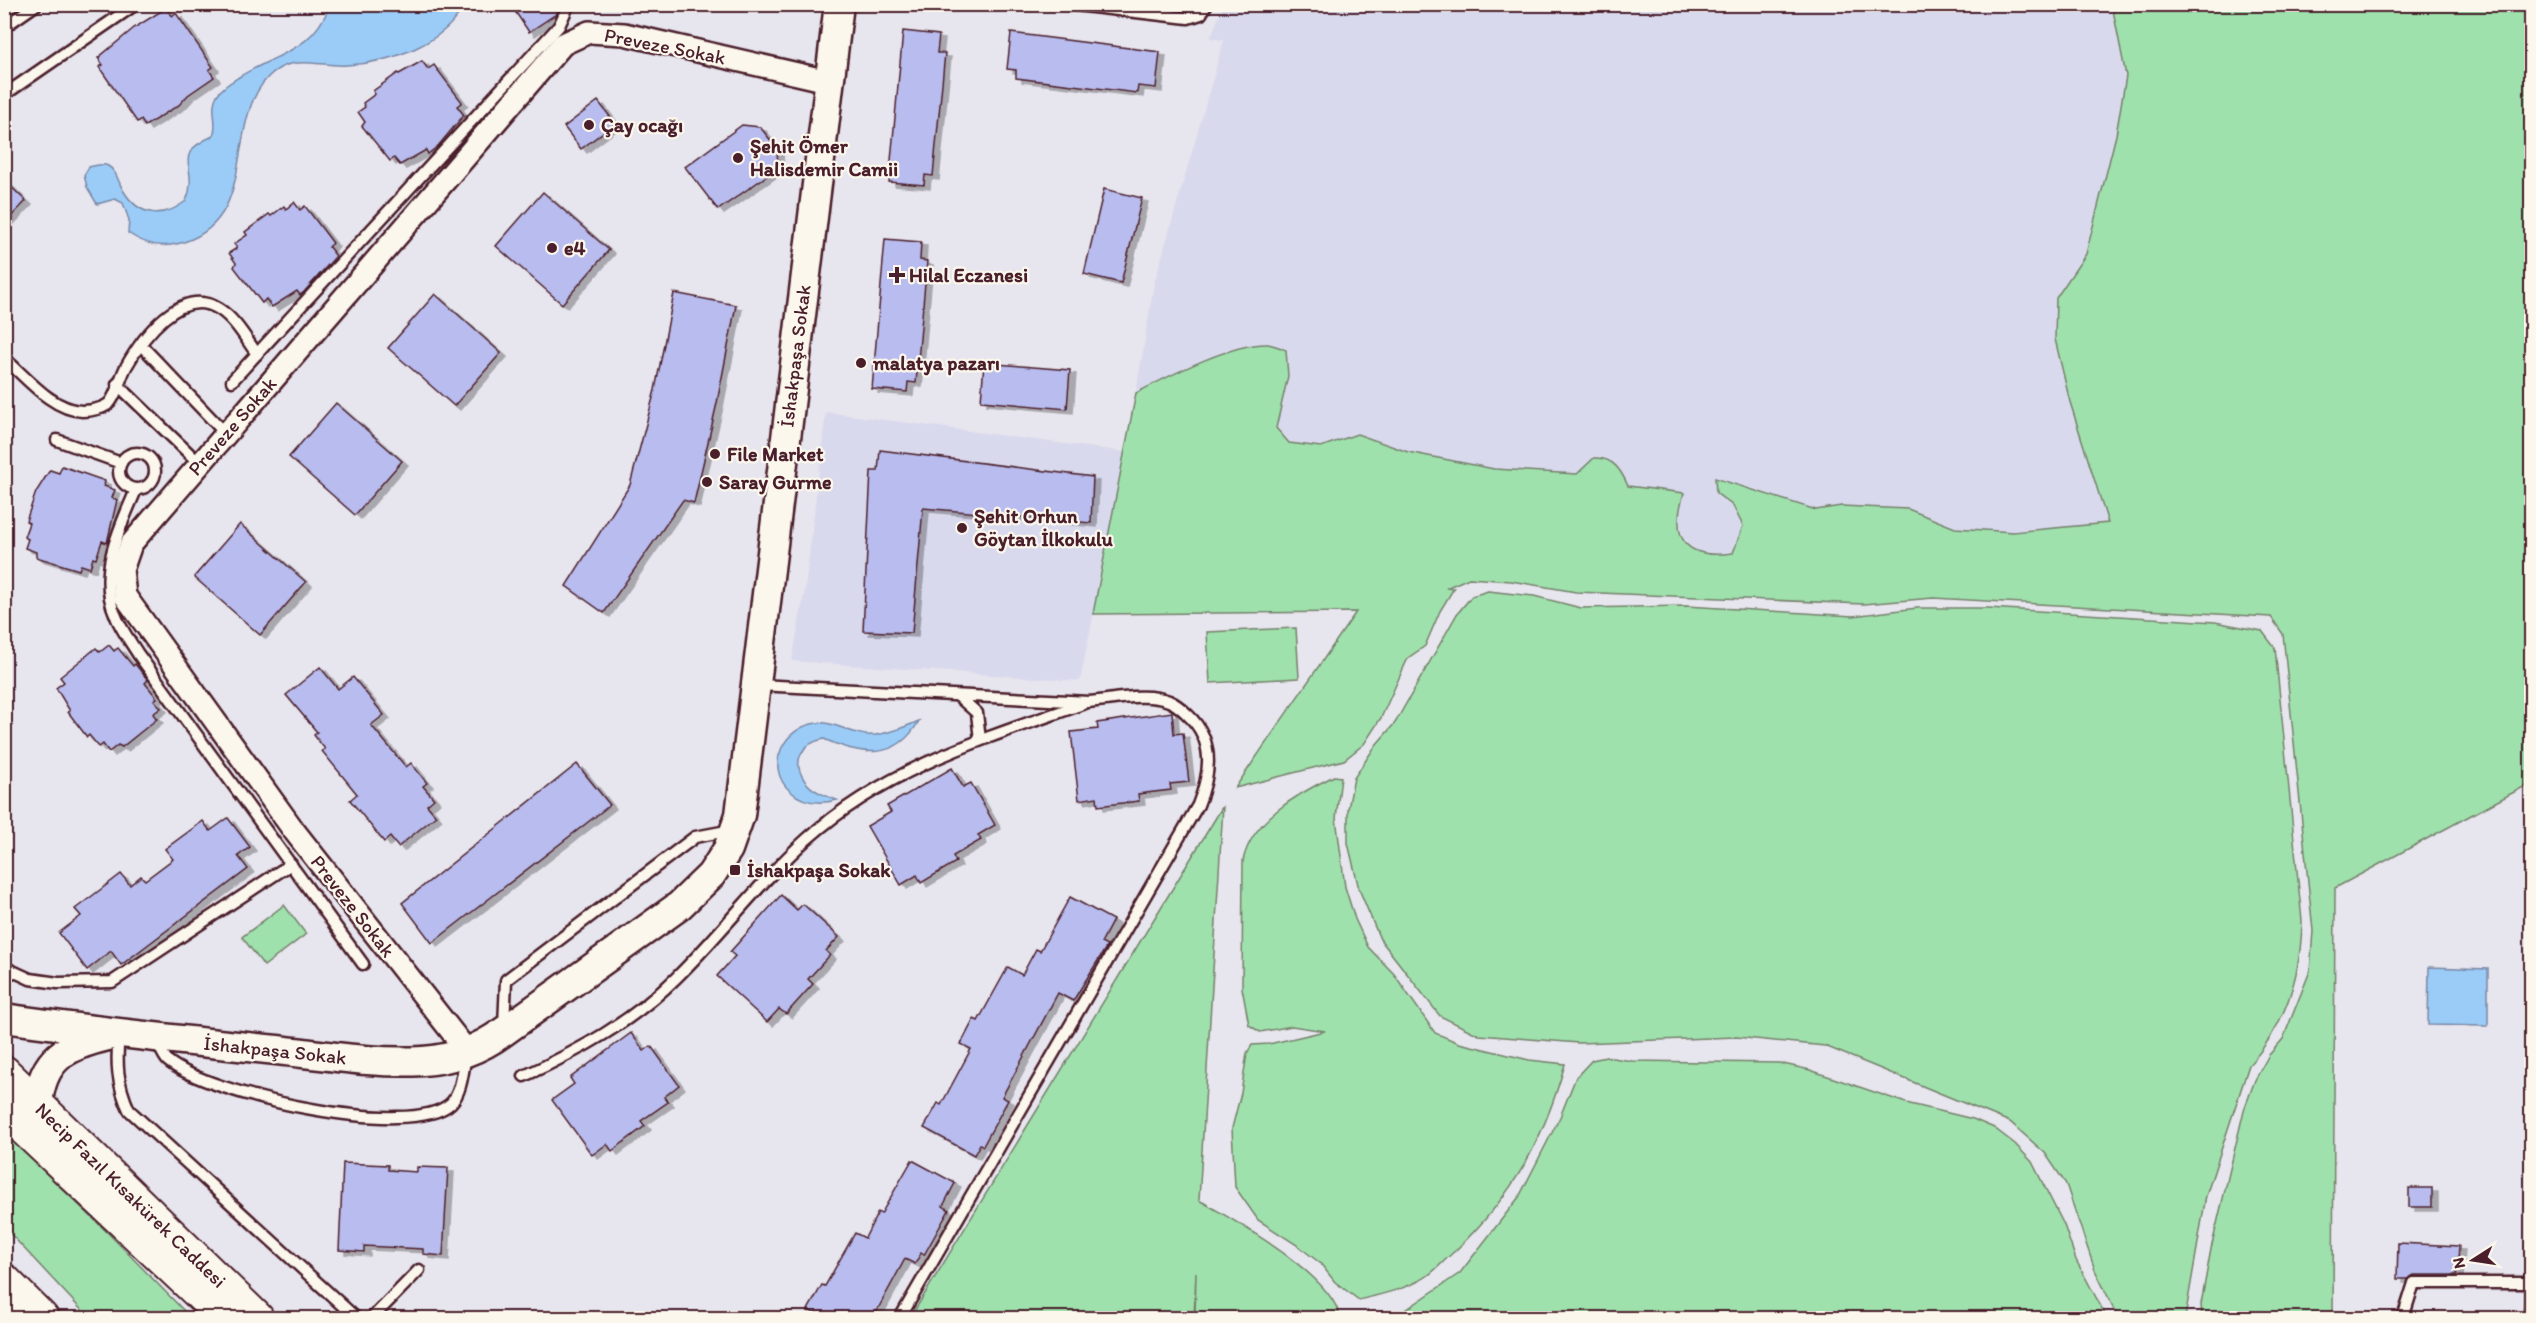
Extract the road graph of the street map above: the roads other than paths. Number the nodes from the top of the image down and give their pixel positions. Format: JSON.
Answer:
{"nodes":[{"id":1,"x":37,"y":4,"type":"edge"},
{"id":2,"x":136,"y":4,"type":"edge"},
{"id":3,"x":569,"y":4,"type":"edge"},
{"id":4,"x":839,"y":4,"type":"edge"},
{"id":5,"x":1066,"y":4,"type":"edge"},
{"id":6,"x":1207,"y":4,"type":"edge"},
{"id":7,"x":4,"y":27,"type":"edge"},
{"id":8,"x":828,"y":81,"type":"junction"},
{"id":9,"x":4,"y":95,"type":"edge"},
{"id":10,"x":141,"y":345,"type":"junction"},
{"id":11,"x":257,"y":354,"type":"junction"},
{"id":12,"x":4,"y":358,"type":"edge"},
{"id":13,"x":232,"y":381,"type":"dead end"},
{"id":14,"x":117,"y":384,"type":"junction"},
{"id":15,"x":226,"y":434,"type":"junction"},
{"id":16,"x":57,"y":440,"type":"dead end"},
{"id":17,"x":121,"y":463,"type":"junction"},
{"id":18,"x":200,"y":464,"type":"junction"},
{"id":19,"x":136,"y":490,"type":"junction"},
{"id":20,"x":756,"y":685,"type":"junction"},
{"id":21,"x":958,"y":696,"type":"junction"},
{"id":22,"x":1089,"y":702,"type":"junction"},
{"id":23,"x":980,"y":740,"type":"junction"},
{"id":24,"x":735,"y":829,"type":"junction"},
{"id":25,"x":291,"y":864,"type":"junction"},
{"id":26,"x":363,"y":964,"type":"dead end"},
{"id":27,"x":4,"y":967,"type":"edge"},
{"id":28,"x":4,"y":1018,"type":"edge"},
{"id":29,"x":503,"y":1032,"type":"junction"},
{"id":30,"x":119,"y":1034,"type":"junction"},
{"id":31,"x":156,"y":1038,"type":"junction"},
{"id":32,"x":467,"y":1051,"type":"junction"},
{"id":33,"x":4,"y":1072,"type":"edge"},
{"id":34,"x":524,"y":1076,"type":"dead end"},
{"id":35,"x":38,"y":1104,"type":"junction"},
{"id":36,"x":4,"y":1110,"type":"edge"},
{"id":37,"x":2532,"y":1267,"type":"edge"},
{"id":38,"x":419,"y":1270,"type":"dead end"},
{"id":39,"x":4,"y":1280,"type":"edge"},
{"id":40,"x":2531,"y":1283,"type":"edge"},
{"id":41,"x":4,"y":1310,"type":"edge"},
{"id":42,"x":14,"y":1318,"type":"edge"},
{"id":43,"x":42,"y":1318,"type":"edge"},
{"id":44,"x":225,"y":1318,"type":"edge"},
{"id":45,"x":257,"y":1318,"type":"edge"},
{"id":46,"x":356,"y":1318,"type":"edge"},
{"id":47,"x":372,"y":1318,"type":"edge"},
{"id":48,"x":900,"y":1318,"type":"edge"},
{"id":49,"x":2403,"y":1318,"type":"edge"},
{"id":50,"x":2530,"y":1318,"type":"edge"}],
"edges":[{"from":1,"to":7,"type":"lane"},
{"from":2,"to":9,"type":"lane"},
{"from":3,"to":11,"type":"lane"},
{"from":4,"to":8,"type":"street","name":"İshakpaşa Sokak"},
{"from":5,"to":6,"type":"lane"},
{"from":8,"to":15,"type":"street","name":"Preveze Sokak"},
{"from":8,"to":20,"type":"street","name":"İshakpaşa Sokak"},
{"from":10,"to":11,"type":"lane"},
{"from":10,"to":14,"type":"lane"},
{"from":10,"to":15,"type":"lane"},
{"from":11,"to":13,"type":"lane"},
{"from":12,"to":14,"type":"lane"},
{"from":14,"to":18,"type":"lane"},
{"from":15,"to":18,"type":"street","name":"Preveze Sokak"},
{"from":16,"to":17,"type":"lane"},
{"from":17,"to":19,"type":"lane"},
{"from":17,"to":19,"type":"lane"},
{"from":18,"to":32,"type":"street","name":"Preveze Sokak"},
{"from":19,"to":25,"type":"lane"},
{"from":20,"to":21,"type":"lane"},
{"from":20,"to":24,"type":"street","name":"İshakpaşa Sokak"},
{"from":21,"to":22,"type":"lane"},
{"from":21,"to":23,"type":"lane"},
{"from":22,"to":23,"type":"lane"},
{"from":22,"to":48,"type":"lane"},
{"from":23,"to":34,"type":"lane"},
{"from":24,"to":29,"type":"street","name":"İshakpaşa Sokak"},
{"from":24,"to":29,"type":"lane"},
{"from":25,"to":26,"type":"lane"},
{"from":25,"to":27,"type":"lane"},
{"from":28,"to":30,"type":"street","name":"İshakpaşa Sokak"},
{"from":29,"to":32,"type":"street","name":"İshakpaşa Sokak"},
{"from":30,"to":31,"type":"street","name":"İshakpaşa Sokak"},
{"from":30,"to":35,"type":"street"},
{"from":30,"to":46,"type":"lane"},
{"from":31,"to":32,"type":"street","name":"İshakpaşa Sokak"},
{"from":31,"to":32,"type":"lane"},
{"from":33,"to":35,"type":"main road","name":"Necip Fazıl Kısakürek Caddesi"},
{"from":35,"to":45,"type":"main road","name":"Necip Fazıl Kısakürek Caddesi"},
{"from":36,"to":44,"type":"main road","name":"Necip Fazıl Kısakürek Caddesi"},
{"from":37,"to":40,"type":"lane"},
{"from":38,"to":47,"type":"lane"},
{"from":39,"to":43,"type":"main road"},
{"from":40,"to":49,"type":"lane"},
{"from":40,"to":50,"type":"lane"},
{"from":41,"to":42,"type":"highway"}]}
